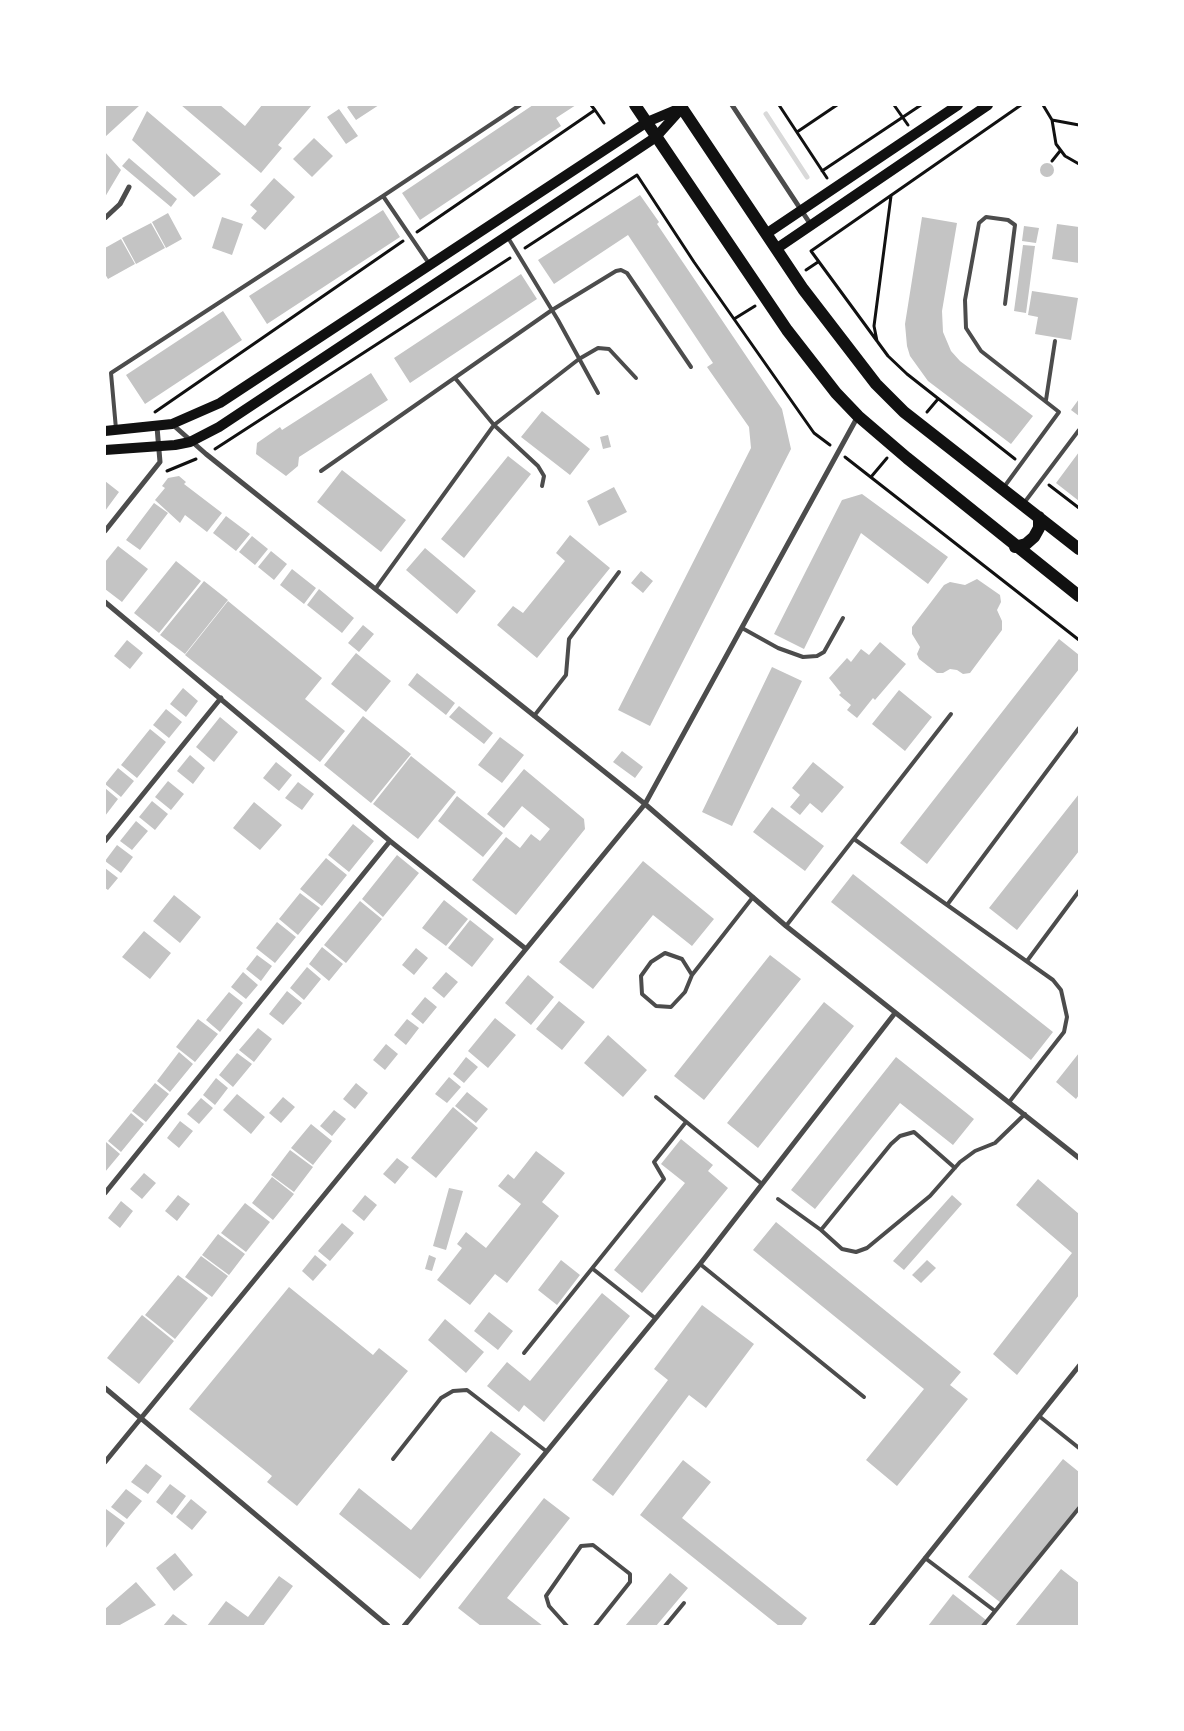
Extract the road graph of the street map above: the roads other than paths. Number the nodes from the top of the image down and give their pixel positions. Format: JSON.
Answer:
{"nodes":[{"id":1,"x":520,"y":105,"type":"edge"},
{"id":2,"x":635,"y":105,"type":"edge"},
{"id":3,"x":732,"y":105,"type":"edge"},
{"id":4,"x":958,"y":105,"type":"edge"},
{"id":5,"x":988,"y":105,"type":"edge"},
{"id":6,"x":681,"y":106,"type":"edge"},
{"id":7,"x":647,"y":122,"type":"junction"},
{"id":8,"x":656,"y":136,"type":"junction"},
{"id":9,"x":129,"y":186,"type":"dead end"},
{"id":10,"x":383,"y":196,"type":"junction"},
{"id":11,"x":802,"y":211,"type":"junction"},
{"id":12,"x":105,"y":218,"type":"edge"},
{"id":13,"x":811,"y":225,"type":"junction"},
{"id":14,"x":766,"y":234,"type":"junction"},
{"id":15,"x":507,"y":236,"type":"junction"},
{"id":16,"x":776,"y":249,"type":"junction"},
{"id":17,"x":430,"y":265,"type":"junction"},
{"id":18,"x":1005,"y":304,"type":"dead end"},
{"id":19,"x":552,"y":310,"type":"junction"},
{"id":20,"x":1055,"y":341,"type":"dead end"},
{"id":21,"x":579,"y":359,"type":"junction"},
{"id":22,"x":690,"y":367,"type":"dead end"},
{"id":23,"x":455,"y":378,"type":"junction"},
{"id":24,"x":636,"y":378,"type":"dead end"},
{"id":25,"x":598,"y":393,"type":"dead end"},
{"id":26,"x":1046,"y":400,"type":"junction"},
{"id":27,"x":858,"y":416,"type":"junction"},
{"id":28,"x":172,"y":424,"type":"junction"},
{"id":29,"x":494,"y":425,"type":"junction"},
{"id":30,"x":157,"y":427,"type":"junction"},
{"id":31,"x":110,"y":430,"type":"edge"},
{"id":32,"x":1079,"y":430,"type":"edge"},
{"id":33,"x":190,"y":442,"type":"junction"},
{"id":34,"x":159,"y":447,"type":"junction"},
{"id":35,"x":105,"y":450,"type":"edge"},
{"id":36,"x":321,"y":471,"type":"dead end"},
{"id":37,"x":542,"y":486,"type":"dead end"},
{"id":38,"x":1003,"y":489,"type":"junction"},
{"id":39,"x":1022,"y":504,"type":"junction"},
{"id":40,"x":1038,"y":517,"type":"junction"},
{"id":41,"x":105,"y":531,"type":"edge"},
{"id":42,"x":1015,"y":547,"type":"junction"},
{"id":43,"x":1079,"y":549,"type":"edge"},
{"id":44,"x":619,"y":572,"type":"dead end"},
{"id":45,"x":376,"y":588,"type":"junction"},
{"id":46,"x":1079,"y":596,"type":"edge"},
{"id":47,"x":105,"y":602,"type":"edge"},
{"id":48,"x":843,"y":618,"type":"dead end"},
{"id":49,"x":742,"y":628,"type":"junction"},
{"id":50,"x":221,"y":698,"type":"junction"},
{"id":51,"x":951,"y":714,"type":"dead end"},
{"id":52,"x":534,"y":716,"type":"junction"},
{"id":53,"x":1079,"y":728,"type":"edge"},
{"id":54,"x":645,"y":804,"type":"junction"},
{"id":55,"x":854,"y":839,"type":"junction"},
{"id":56,"x":105,"y":841,"type":"edge"},
{"id":57,"x":390,"y":841,"type":"junction"},
{"id":58,"x":1079,"y":891,"type":"edge"},
{"id":59,"x":753,"y":897,"type":"junction"},
{"id":60,"x":947,"y":905,"type":"junction"},
{"id":61,"x":786,"y":926,"type":"junction"},
{"id":62,"x":526,"y":949,"type":"junction"},
{"id":63,"x":1027,"y":961,"type":"junction"},
{"id":64,"x":692,"y":975,"type":"junction"},
{"id":65,"x":895,"y":1013,"type":"junction"},
{"id":66,"x":656,"y":1097,"type":"dead end"},
{"id":67,"x":1010,"y":1101,"type":"junction"},
{"id":68,"x":1025,"y":1114,"type":"junction"},
{"id":69,"x":686,"y":1122,"type":"junction"},
{"id":70,"x":1079,"y":1158,"type":"edge"},
{"id":71,"x":955,"y":1168,"type":"junction"},
{"id":72,"x":762,"y":1184,"type":"junction"},
{"id":73,"x":105,"y":1193,"type":"edge"},
{"id":74,"x":778,"y":1199,"type":"dead end"},
{"id":75,"x":820,"y":1230,"type":"junction"},
{"id":76,"x":700,"y":1264,"type":"junction"},
{"id":77,"x":593,"y":1269,"type":"junction"},
{"id":78,"x":655,"y":1318,"type":"junction"},
{"id":79,"x":524,"y":1353,"type":"dead end"},
{"id":80,"x":1079,"y":1366,"type":"edge"},
{"id":81,"x":105,"y":1388,"type":"edge"},
{"id":82,"x":864,"y":1397,"type":"dead end"},
{"id":83,"x":1039,"y":1416,"type":"junction"},
{"id":84,"x":141,"y":1417,"type":"junction"},
{"id":85,"x":1079,"y":1448,"type":"edge"},
{"id":86,"x":546,"y":1451,"type":"junction"},
{"id":87,"x":392,"y":1459,"type":"dead end"},
{"id":88,"x":105,"y":1462,"type":"edge"},
{"id":89,"x":1079,"y":1508,"type":"edge"},
{"id":90,"x":925,"y":1558,"type":"junction"},
{"id":91,"x":684,"y":1603,"type":"dead end"},
{"id":92,"x":995,"y":1611,"type":"junction"},
{"id":93,"x":388,"y":1626,"type":"edge"},
{"id":94,"x":404,"y":1626,"type":"edge"},
{"id":95,"x":567,"y":1626,"type":"edge"},
{"id":96,"x":595,"y":1626,"type":"edge"},
{"id":97,"x":665,"y":1626,"type":"edge"},
{"id":98,"x":871,"y":1626,"type":"edge"},
{"id":99,"x":984,"y":1626,"type":"edge"}],
"edges":[{"from":1,"to":10,"type":"lane"},
{"from":2,"to":7,"type":"main road"},
{"from":3,"to":11,"type":"street"},
{"from":4,"to":11,"type":"main road"},
{"from":5,"to":13,"type":"main road"},
{"from":6,"to":7,"type":"main road"},
{"from":6,"to":8,"type":"main road"},
{"from":6,"to":14,"type":"main road"},
{"from":7,"to":8,"type":"main road"},
{"from":7,"to":17,"type":"main road"},
{"from":8,"to":15,"type":"main road"},
{"from":8,"to":27,"type":"main road"},
{"from":9,"to":12,"type":"street"},
{"from":10,"to":17,"type":"lane"},
{"from":10,"to":31,"type":"lane"},
{"from":11,"to":13,"type":"street"},
{"from":11,"to":14,"type":"main road"},
{"from":13,"to":16,"type":"main road"},
{"from":14,"to":16,"type":"main road"},
{"from":15,"to":19,"type":"lane"},
{"from":15,"to":33,"type":"main road"},
{"from":16,"to":38,"type":"main road"},
{"from":17,"to":28,"type":"main road"},
{"from":18,"to":26,"type":"lane"},
{"from":19,"to":21,"type":"lane"},
{"from":19,"to":22,"type":"lane"},
{"from":19,"to":23,"type":"lane"},
{"from":20,"to":26,"type":"lane"},
{"from":21,"to":24,"type":"lane"},
{"from":21,"to":25,"type":"lane"},
{"from":21,"to":29,"type":"lane"},
{"from":23,"to":29,"type":"lane"},
{"from":23,"to":36,"type":"lane"},
{"from":26,"to":38,"type":"lane"},
{"from":27,"to":42,"type":"main road"},
{"from":27,"to":49,"type":"street"},
{"from":28,"to":30,"type":"main road"},
{"from":28,"to":33,"type":"street"},
{"from":29,"to":37,"type":"lane"},
{"from":29,"to":45,"type":"lane"},
{"from":30,"to":31,"type":"main road"},
{"from":30,"to":34,"type":"street"},
{"from":32,"to":39,"type":"lane"},
{"from":33,"to":34,"type":"main road"},
{"from":33,"to":45,"type":"street"},
{"from":34,"to":35,"type":"main road"},
{"from":34,"to":41,"type":"street"},
{"from":38,"to":39,"type":"main road"},
{"from":39,"to":40,"type":"main road"},
{"from":40,"to":42,"type":"main road"},
{"from":40,"to":43,"type":"main road"},
{"from":42,"to":46,"type":"main road"},
{"from":44,"to":52,"type":"lane"},
{"from":45,"to":52,"type":"street"},
{"from":47,"to":50,"type":"street"},
{"from":48,"to":49,"type":"lane"},
{"from":49,"to":54,"type":"street"},
{"from":50,"to":56,"type":"street"},
{"from":50,"to":57,"type":"street"},
{"from":51,"to":55,"type":"lane"},
{"from":52,"to":54,"type":"street"},
{"from":53,"to":60,"type":"lane"},
{"from":54,"to":59,"type":"street"},
{"from":54,"to":62,"type":"street"},
{"from":55,"to":60,"type":"lane"},
{"from":55,"to":61,"type":"lane"},
{"from":57,"to":62,"type":"street"},
{"from":57,"to":73,"type":"street"},
{"from":58,"to":63,"type":"lane"},
{"from":59,"to":61,"type":"street"},
{"from":59,"to":64,"type":"lane"},
{"from":60,"to":63,"type":"lane"},
{"from":61,"to":65,"type":"street"},
{"from":62,"to":84,"type":"street"},
{"from":63,"to":67,"type":"lane"},
{"from":64,"to":64,"type":"lane"},
{"from":65,"to":67,"type":"street"},
{"from":65,"to":72,"type":"street"},
{"from":66,"to":69,"type":"lane"},
{"from":67,"to":68,"type":"street"},
{"from":68,"to":70,"type":"street"},
{"from":68,"to":71,"type":"lane"},
{"from":69,"to":72,"type":"lane"},
{"from":69,"to":77,"type":"lane"},
{"from":71,"to":75,"type":"lane"},
{"from":71,"to":75,"type":"lane"},
{"from":72,"to":76,"type":"street"},
{"from":74,"to":75,"type":"lane"},
{"from":76,"to":78,"type":"street"},
{"from":76,"to":82,"type":"lane"},
{"from":77,"to":78,"type":"lane"},
{"from":77,"to":79,"type":"lane"},
{"from":78,"to":86,"type":"street"},
{"from":80,"to":83,"type":"street"},
{"from":81,"to":84,"type":"street"},
{"from":83,"to":85,"type":"lane"},
{"from":83,"to":90,"type":"street"},
{"from":84,"to":88,"type":"street"},
{"from":84,"to":93,"type":"street"},
{"from":86,"to":87,"type":"lane"},
{"from":86,"to":94,"type":"street"},
{"from":89,"to":92,"type":"lane"},
{"from":90,"to":92,"type":"lane"},
{"from":90,"to":98,"type":"street"},
{"from":91,"to":97,"type":"lane"},
{"from":92,"to":99,"type":"lane"},
{"from":95,"to":96,"type":"lane"}]}
